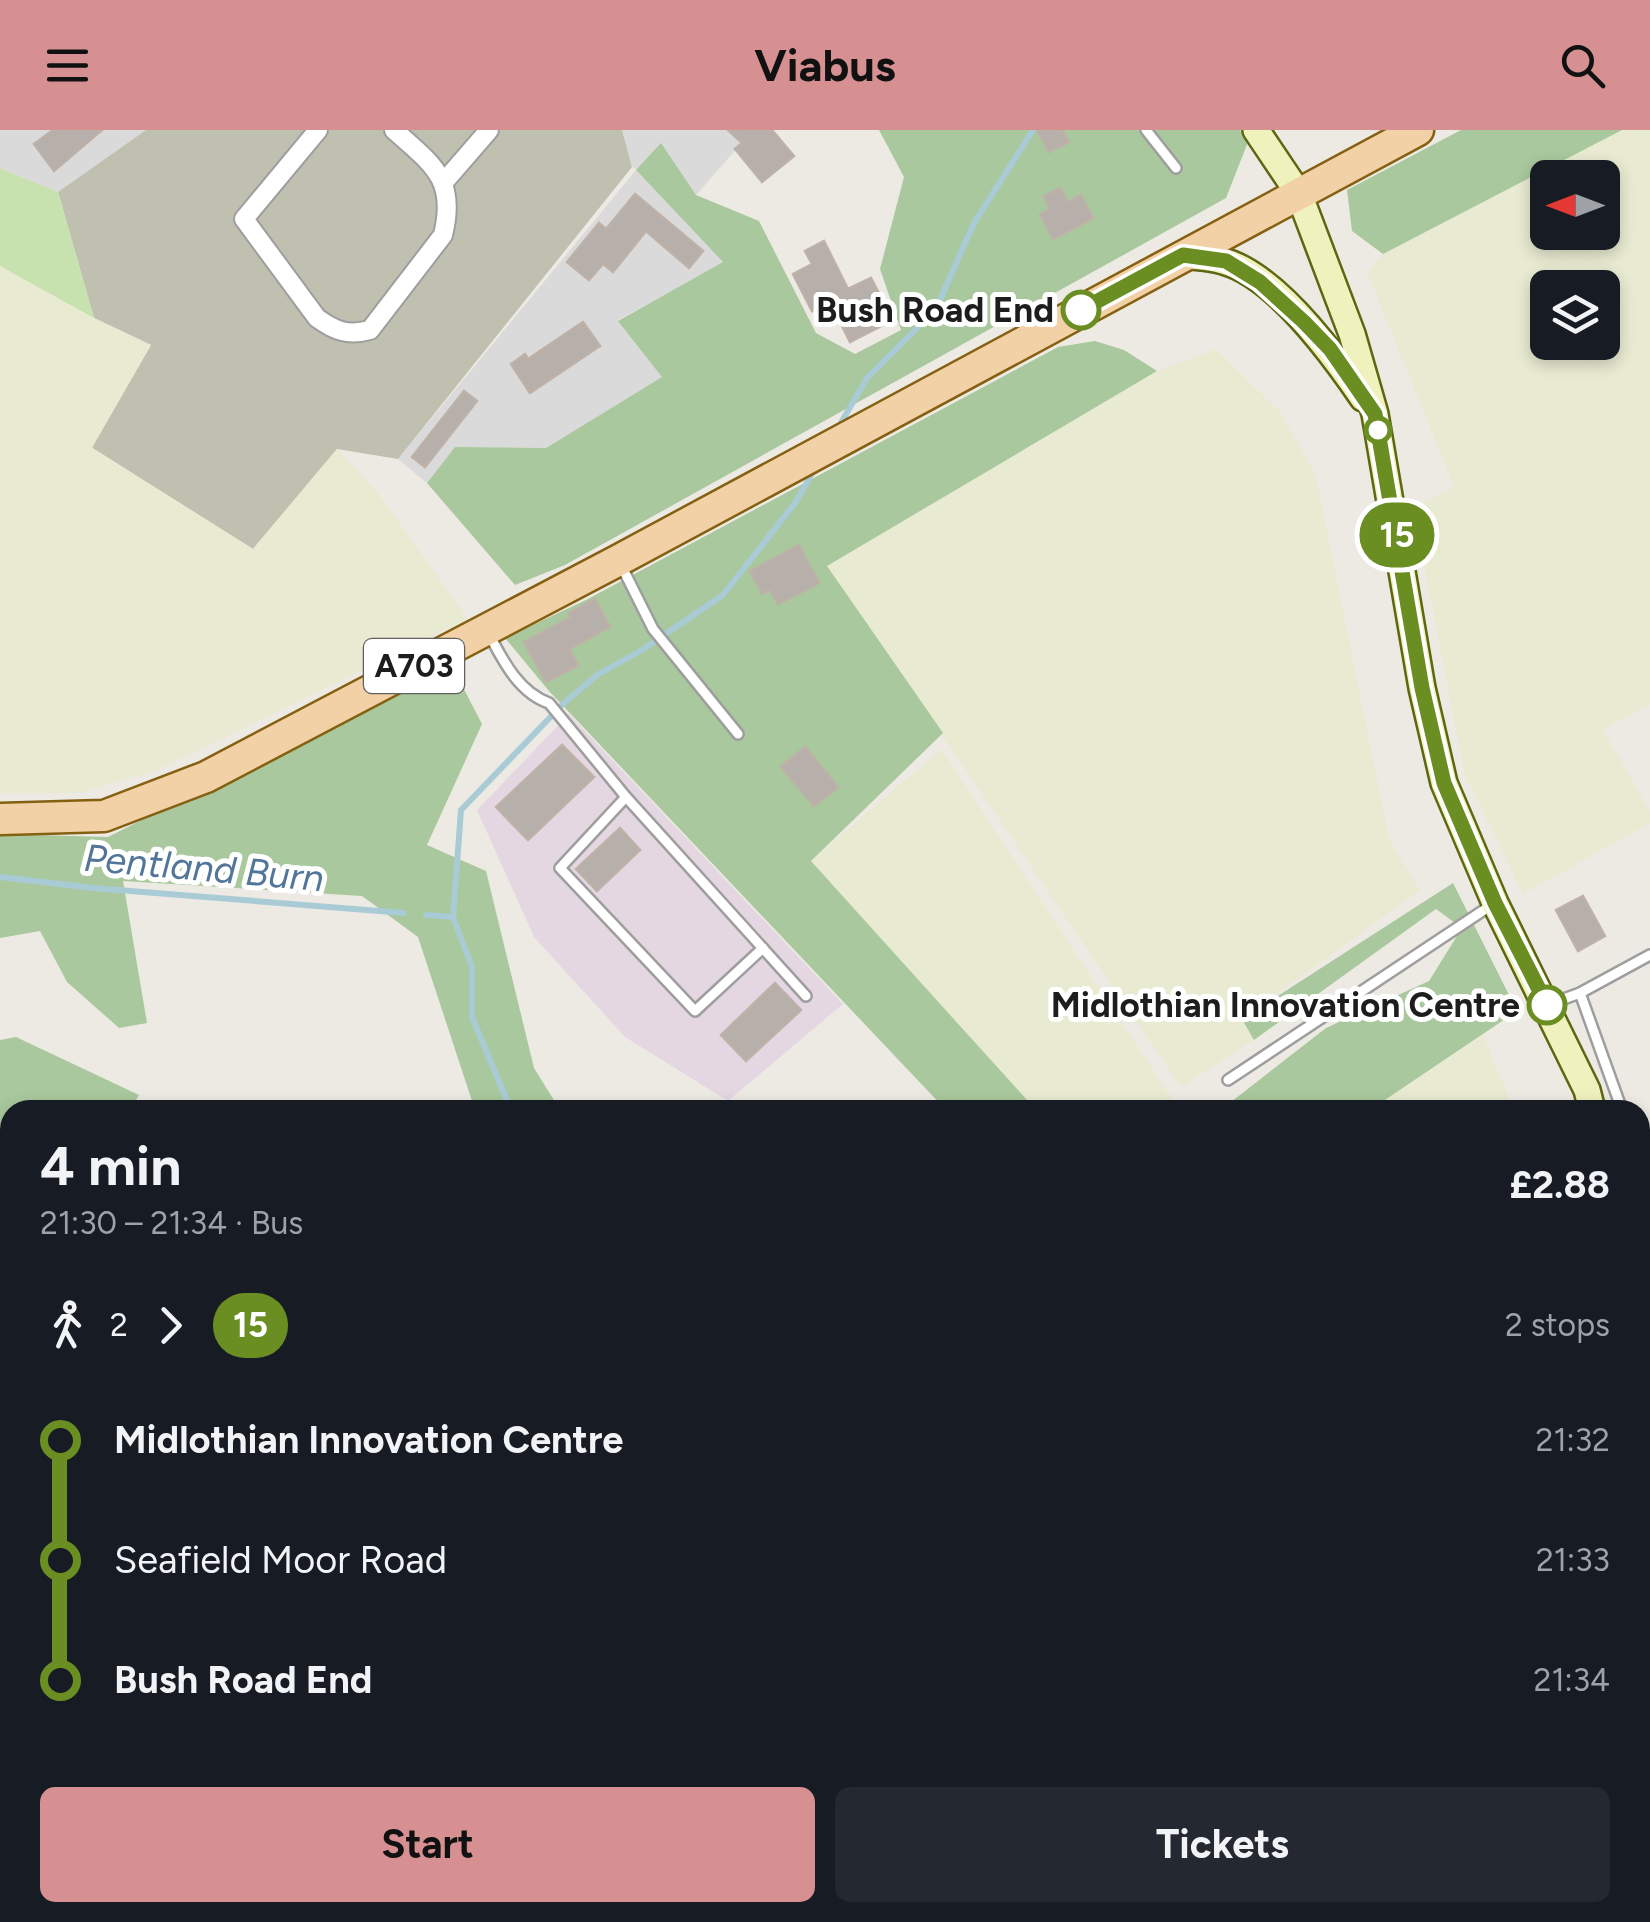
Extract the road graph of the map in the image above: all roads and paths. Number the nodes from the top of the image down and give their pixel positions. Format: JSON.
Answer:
{"nodes":[{"id":1,"x":318,"y":130,"type":"edge"},
{"id":2,"x":394,"y":130,"type":"edge"},
{"id":3,"x":489,"y":130,"type":"edge"},
{"id":4,"x":1146,"y":130,"type":"edge"},
{"id":5,"x":1256,"y":130,"type":"edge"},
{"id":6,"x":1418,"y":130,"type":"edge"},
{"id":7,"x":1176,"y":168,"type":"dead end"},
{"id":8,"x":444,"y":182,"type":"junction"},
{"id":9,"x":1300,"y":194,"type":"junction"},
{"id":10,"x":1183,"y":255,"type":"junction"},
{"id":11,"x":1375,"y":414,"type":"junction"},
{"id":12,"x":619,"y":560,"type":"junction"},
{"id":13,"x":486,"y":628,"type":"junction"},
{"id":14,"x":738,"y":734,"type":"dead end"},
{"id":15,"x":626,"y":797,"type":"junction"},
{"id":16,"x":0,"y":819,"type":"edge"},
{"id":17,"x":1495,"y":903,"type":"junction"},
{"id":18,"x":763,"y":948,"type":"junction"},
{"id":19,"x":1650,"y":955,"type":"edge"},
{"id":20,"x":1580,"y":993,"type":"junction"},
{"id":21,"x":806,"y":996,"type":"dead end"},
{"id":22,"x":1547,"y":1005,"type":"junction"},
{"id":23,"x":1228,"y":1080,"type":"dead end"},
{"id":24,"x":1590,"y":1100,"type":"edge"},
{"id":25,"x":1618,"y":1100,"type":"edge"}],
"edges":[{"from":1,"to":8,"type":"street"},
{"from":2,"to":8,"type":"street"},
{"from":3,"to":8,"type":"street"},
{"from":4,"to":7,"type":"lane"},
{"from":5,"to":9,"type":"street"},
{"from":6,"to":9,"type":"main road","number":"A703"},
{"from":9,"to":10,"type":"main road","number":"A703"},
{"from":9,"to":11,"type":"street"},
{"from":10,"to":11,"type":"street"},
{"from":10,"to":12,"type":"main road","number":"A703"},
{"from":11,"to":17,"type":"street"},
{"from":12,"to":13,"type":"main road","number":"A703"},
{"from":12,"to":14,"type":"lane"},
{"from":13,"to":15,"type":"lane"},
{"from":13,"to":16,"type":"main road","number":"A703"},
{"from":15,"to":18,"type":"lane"},
{"from":15,"to":18,"type":"lane"},
{"from":17,"to":22,"type":"street"},
{"from":17,"to":23,"type":"lane"},
{"from":18,"to":21,"type":"lane"},
{"from":19,"to":20,"type":"lane"},
{"from":20,"to":22,"type":"lane"},
{"from":20,"to":25,"type":"lane"},
{"from":22,"to":24,"type":"street"}]}
